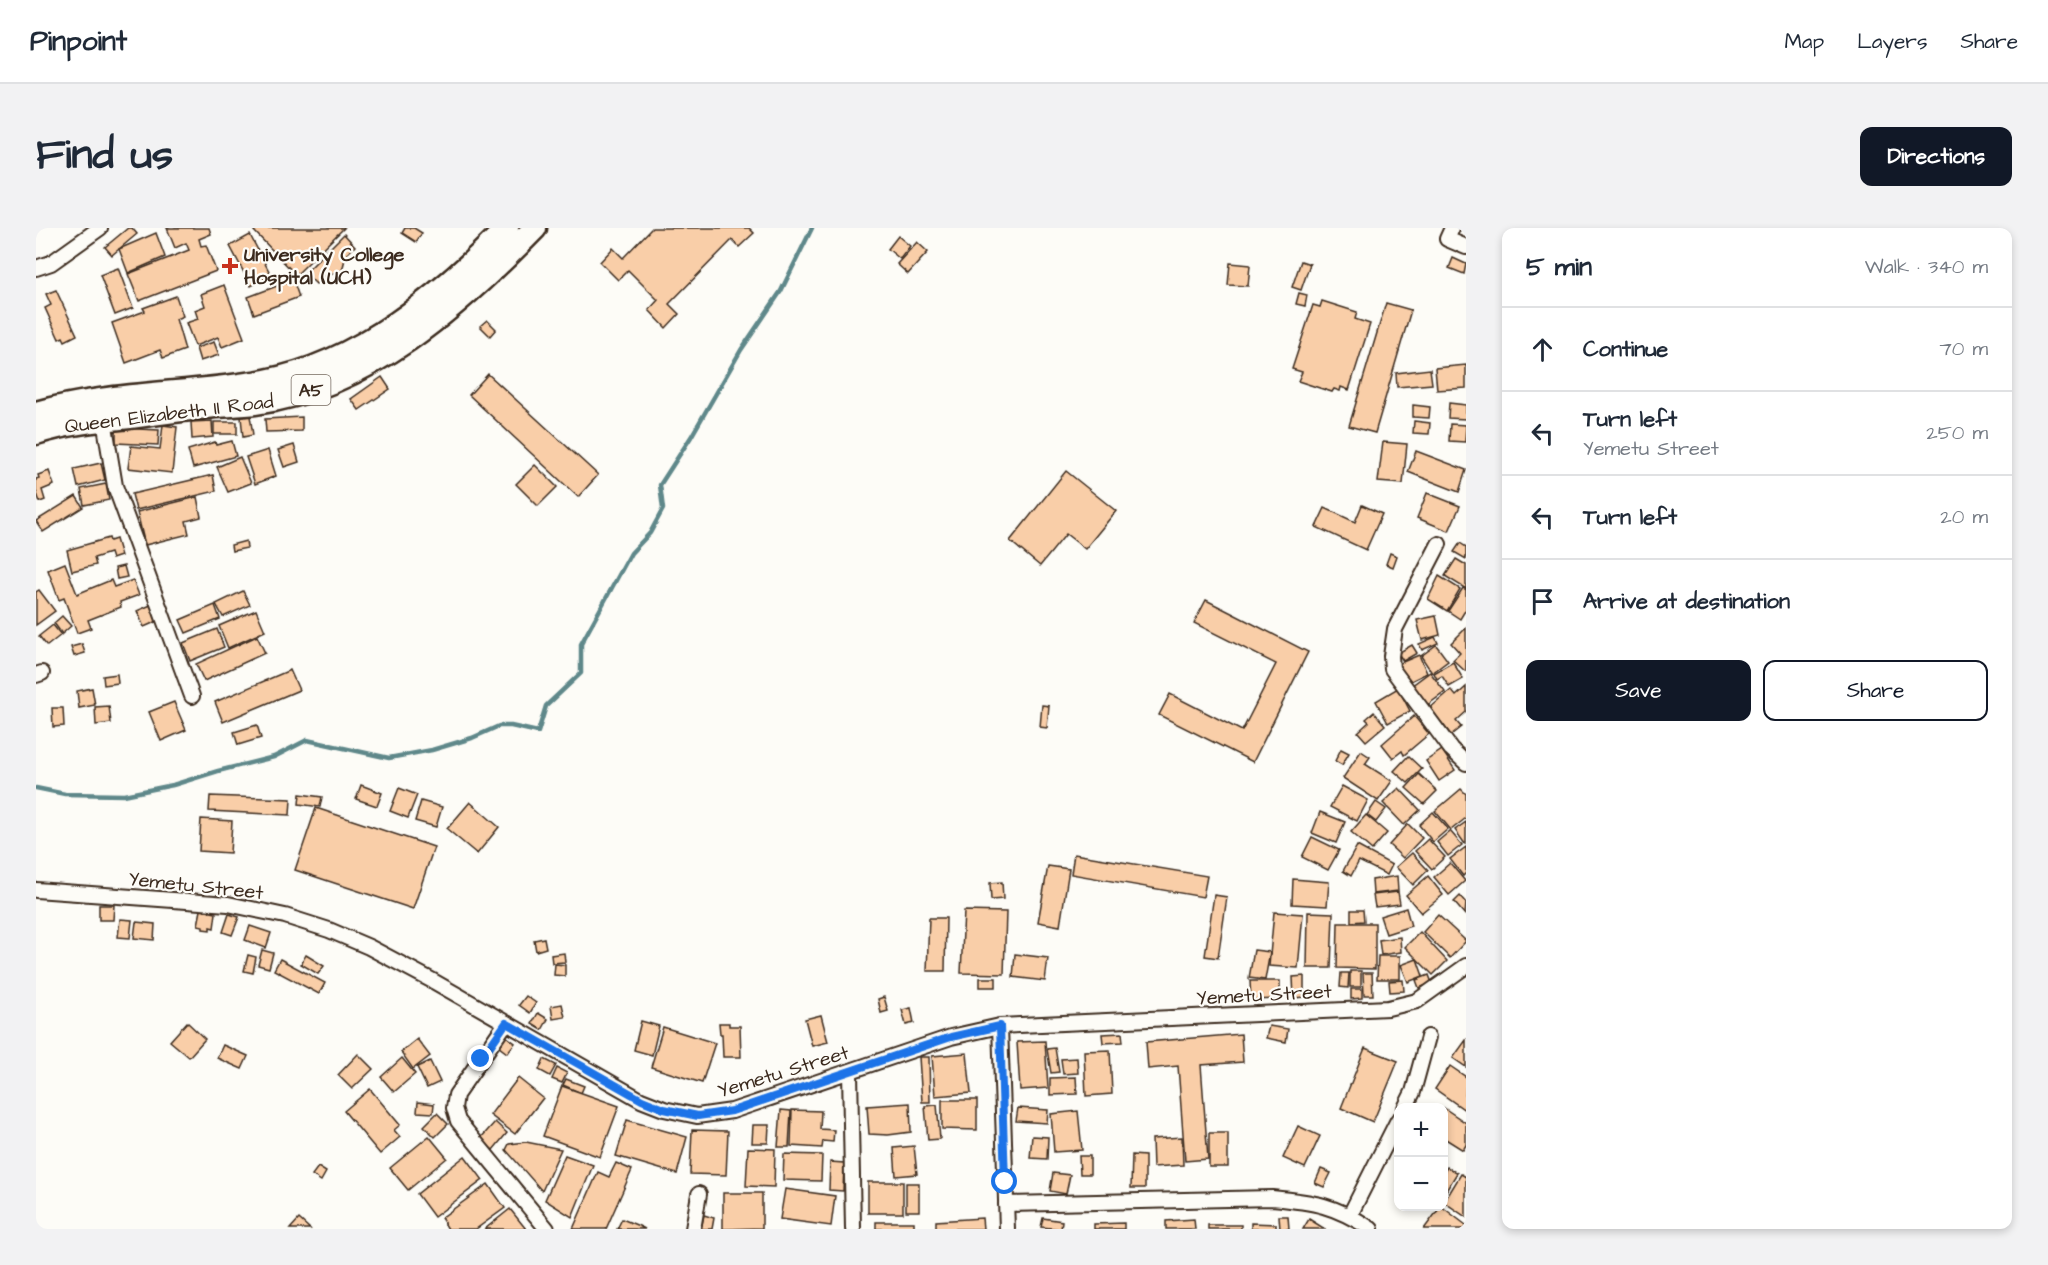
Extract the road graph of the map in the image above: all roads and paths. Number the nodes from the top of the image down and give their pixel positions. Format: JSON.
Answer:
{"nodes":[{"id":1,"x":100,"y":228,"type":"edge"},
{"id":2,"x":535,"y":228,"type":"edge"},
{"id":3,"x":1452,"y":228,"type":"edge"},
{"id":4,"x":507,"y":238,"type":"edge"},
{"id":5,"x":1466,"y":247,"type":"edge"},
{"id":6,"x":36,"y":268,"type":"edge"},
{"id":7,"x":36,"y":413,"type":"edge"},
{"id":8,"x":104,"y":420,"type":"junction"},
{"id":9,"x":36,"y":433,"type":"edge"},
{"id":10,"x":1439,"y":544,"type":"dead end"},
{"id":11,"x":192,"y":696,"type":"dead end"},
{"id":12,"x":1466,"y":763,"type":"edge"},
{"id":13,"x":36,"y":890,"type":"edge"},
{"id":14,"x":1466,"y":966,"type":"edge"},
{"id":15,"x":506,"y":1023,"type":"junction"},
{"id":16,"x":1000,"y":1026,"type":"junction"},
{"id":17,"x":1428,"y":1037,"type":"dead end"},
{"id":18,"x":850,"y":1072,"type":"junction"},
{"id":19,"x":1407,"y":1103,"type":"edge"},
{"id":20,"x":1394,"y":1128,"type":"edge"},
{"id":21,"x":699,"y":1194,"type":"dead end"},
{"id":22,"x":1006,"y":1204,"type":"junction"},
{"id":23,"x":1350,"y":1215,"type":"junction"},
{"id":24,"x":547,"y":1229,"type":"edge"},
{"id":25,"x":693,"y":1229,"type":"edge"},
{"id":26,"x":853,"y":1229,"type":"edge"},
{"id":27,"x":1007,"y":1229,"type":"edge"},
{"id":28,"x":1371,"y":1229,"type":"edge"}],
"edges":[{"from":1,"to":6,"type":"street"},
{"from":2,"to":4,"type":"highway","name":"Queen Elizabeth II Road","number":"A5"},
{"from":3,"to":5,"type":"street"},
{"from":4,"to":7,"type":"highway","name":"Queen Elizabeth II Road","number":"A5"},
{"from":4,"to":8,"type":"highway","name":"Queen Elizabeth II Road","number":"A5"},
{"from":8,"to":9,"type":"highway","name":"Queen Elizabeth II Road","number":"A5"},
{"from":8,"to":11,"type":"street"},
{"from":10,"to":12,"type":"street"},
{"from":13,"to":15,"type":"street","name":"Yemetu Street"},
{"from":14,"to":16,"type":"street","name":"Yemetu Street"},
{"from":15,"to":18,"type":"street","name":"Yemetu Street"},
{"from":15,"to":24,"type":"street"},
{"from":16,"to":18,"type":"street","name":"Yemetu Street"},
{"from":16,"to":22,"type":"street"},
{"from":17,"to":19,"type":"street"},
{"from":18,"to":26,"type":"street"},
{"from":20,"to":23,"type":"street"},
{"from":21,"to":25,"type":"street"},
{"from":22,"to":23,"type":"street"},
{"from":22,"to":27,"type":"street"},
{"from":23,"to":28,"type":"street"}]}
